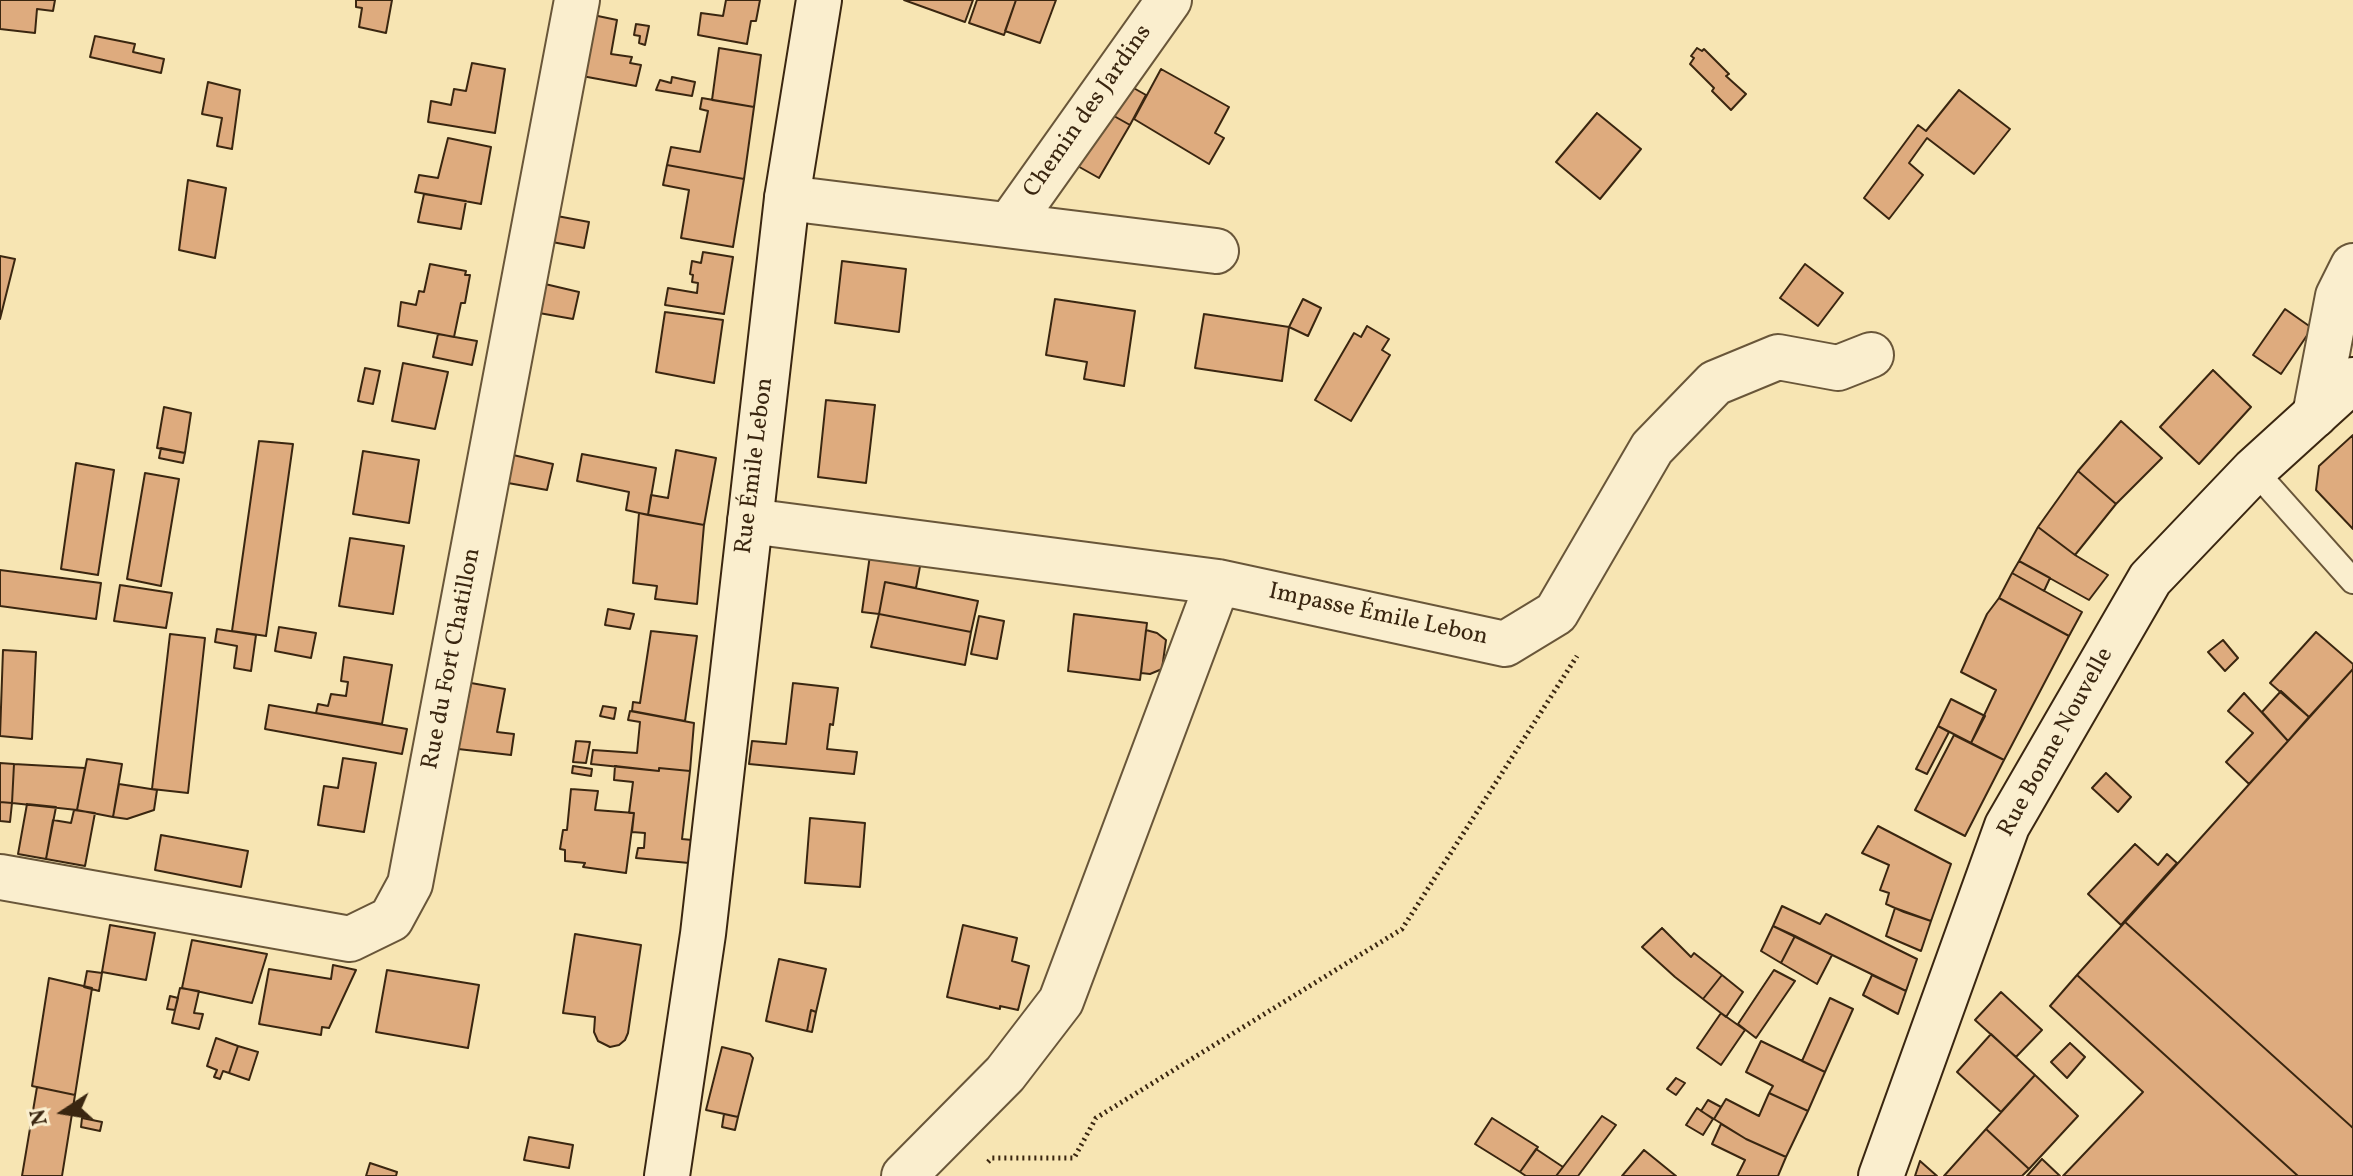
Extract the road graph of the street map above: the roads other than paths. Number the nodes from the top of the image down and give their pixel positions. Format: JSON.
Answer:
{"nodes":[{"id":1,"x":577,"y":0,"type":"edge"},
{"id":2,"x":819,"y":0,"type":"edge"},
{"id":3,"x":1169,"y":0,"type":"edge"},
{"id":4,"x":787,"y":198,"type":"junction"},
{"id":5,"x":1010,"y":224,"type":"junction"},
{"id":6,"x":1216,"y":251,"type":"dead end"},
{"id":7,"x":2353,"y":266,"type":"edge"},
{"id":8,"x":1871,"y":355,"type":"dead end"},
{"id":9,"x":2353,"y":380,"type":"edge"},
{"id":10,"x":2315,"y":415,"type":"junction"},
{"id":11,"x":2254,"y":470,"type":"junction"},
{"id":12,"x":750,"y":521,"type":"junction"},
{"id":13,"x":2353,"y":581,"type":"edge"},
{"id":14,"x":1218,"y":582,"type":"junction"},
{"id":15,"x":0,"y":877,"type":"edge"},
{"id":16,"x":667,"y":1176,"type":"edge"},
{"id":17,"x":904,"y":1176,"type":"edge"},
{"id":18,"x":1881,"y":1176,"type":"edge"}],
"edges":[{"from":1,"to":15,"type":"street","name":"Rue du Fort Chatillon"},
{"from":2,"to":4,"type":"street","name":"Rue Émile Lebon"},
{"from":3,"to":5,"type":"street","name":"Chemin des Jardins"},
{"from":4,"to":5,"type":"street","name":"Chemin des Jardins"},
{"from":4,"to":12,"type":"street","name":"Rue Émile Lebon"},
{"from":5,"to":6,"type":"street","name":"Chemin des Jardins"},
{"from":7,"to":10,"type":"street"},
{"from":8,"to":14,"type":"street","name":"Impasse Émile Lebon"},
{"from":9,"to":10,"type":"street","name":"Rue Bonne Nouvelle"},
{"from":10,"to":11,"type":"street","name":"Rue Bonne Nouvelle"},
{"from":11,"to":13,"type":"lane"},
{"from":11,"to":18,"type":"street","name":"Rue Bonne Nouvelle"},
{"from":12,"to":14,"type":"street","name":"Impasse Émile Lebon"},
{"from":12,"to":16,"type":"street","name":"Rue Émile Lebon"},
{"from":14,"to":17,"type":"street"}]}
